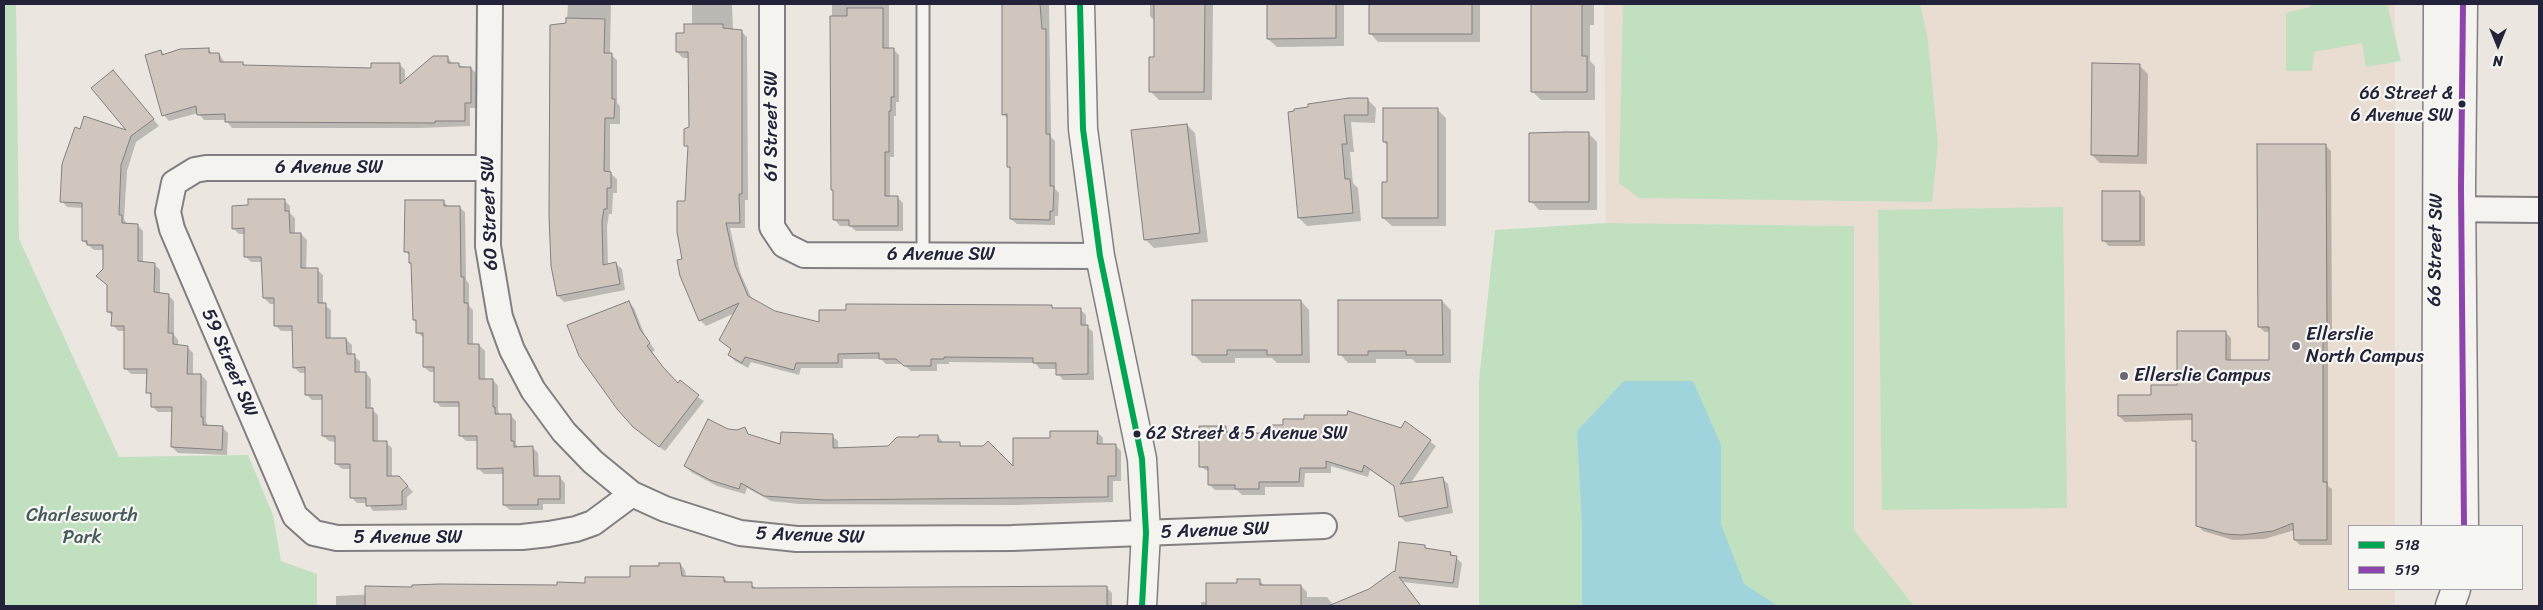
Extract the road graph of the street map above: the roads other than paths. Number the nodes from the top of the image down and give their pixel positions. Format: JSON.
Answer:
{"nodes":[{"id":1,"x":490,"y":4,"type":"edge"},
{"id":2,"x":772,"y":4,"type":"edge"},
{"id":3,"x":923,"y":4,"type":"edge"},
{"id":4,"x":1080,"y":4,"type":"edge"},
{"id":5,"x":2438,"y":4,"type":"edge"},
{"id":6,"x":2463,"y":4,"type":"edge"},
{"id":7,"x":488,"y":168,"type":"junction"},
{"id":8,"x":174,"y":184,"type":"joint"},
{"id":9,"x":2449,"y":209,"type":"junction"},
{"id":10,"x":2539,"y":210,"type":"edge"},
{"id":11,"x":784,"y":244,"type":"joint"},
{"id":12,"x":923,"y":255,"type":"junction"},
{"id":13,"x":1100,"y":256,"type":"junction"},
{"id":14,"x":632,"y":494,"type":"junction"},
{"id":15,"x":2436,"y":525,"type":"edge"},
{"id":16,"x":2464,"y":525,"type":"edge"},
{"id":17,"x":1324,"y":526,"type":"dead end"},
{"id":18,"x":314,"y":533,"type":"joint"},
{"id":19,"x":1146,"y":533,"type":"junction"},
{"id":20,"x":2443,"y":590,"type":"edge"},
{"id":21,"x":2456,"y":590,"type":"edge"},
{"id":22,"x":1142,"y":606,"type":"edge"},
{"id":23,"x":2449,"y":606,"type":"edge"}],
"edges":[{"from":1,"to":7,"type":"street","name":"60 Street SW"},
{"from":2,"to":11,"type":"street","name":"61 Street SW"},
{"from":3,"to":12,"type":"lane"},
{"from":4,"to":13,"type":"main road"},
{"from":5,"to":9,"type":"main road","name":"66 Street SW"},
{"from":6,"to":9,"type":"main road","name":"66 Street SW"},
{"from":7,"to":8,"type":"street","name":"6 Avenue SW"},
{"from":7,"to":14,"type":"street","name":"60 Street SW"},
{"from":8,"to":18,"type":"street","name":"59 Street SW"},
{"from":9,"to":10,"type":"street"},
{"from":9,"to":15,"type":"main road","name":"66 Street SW"},
{"from":9,"to":16,"type":"main road","name":"66 Street SW"},
{"from":11,"to":12,"type":"street","name":"6 Avenue SW"},
{"from":12,"to":13,"type":"street","name":"6 Avenue SW"},
{"from":13,"to":19,"type":"main road"},
{"from":14,"to":18,"type":"street","name":"5 Avenue SW"},
{"from":14,"to":19,"type":"street","name":"5 Avenue SW"},
{"from":17,"to":19,"type":"street","name":"5 Avenue SW"},
{"from":19,"to":22,"type":"main road"},
{"from":20,"to":23,"type":"main road"},
{"from":21,"to":23,"type":"main road"}]}
